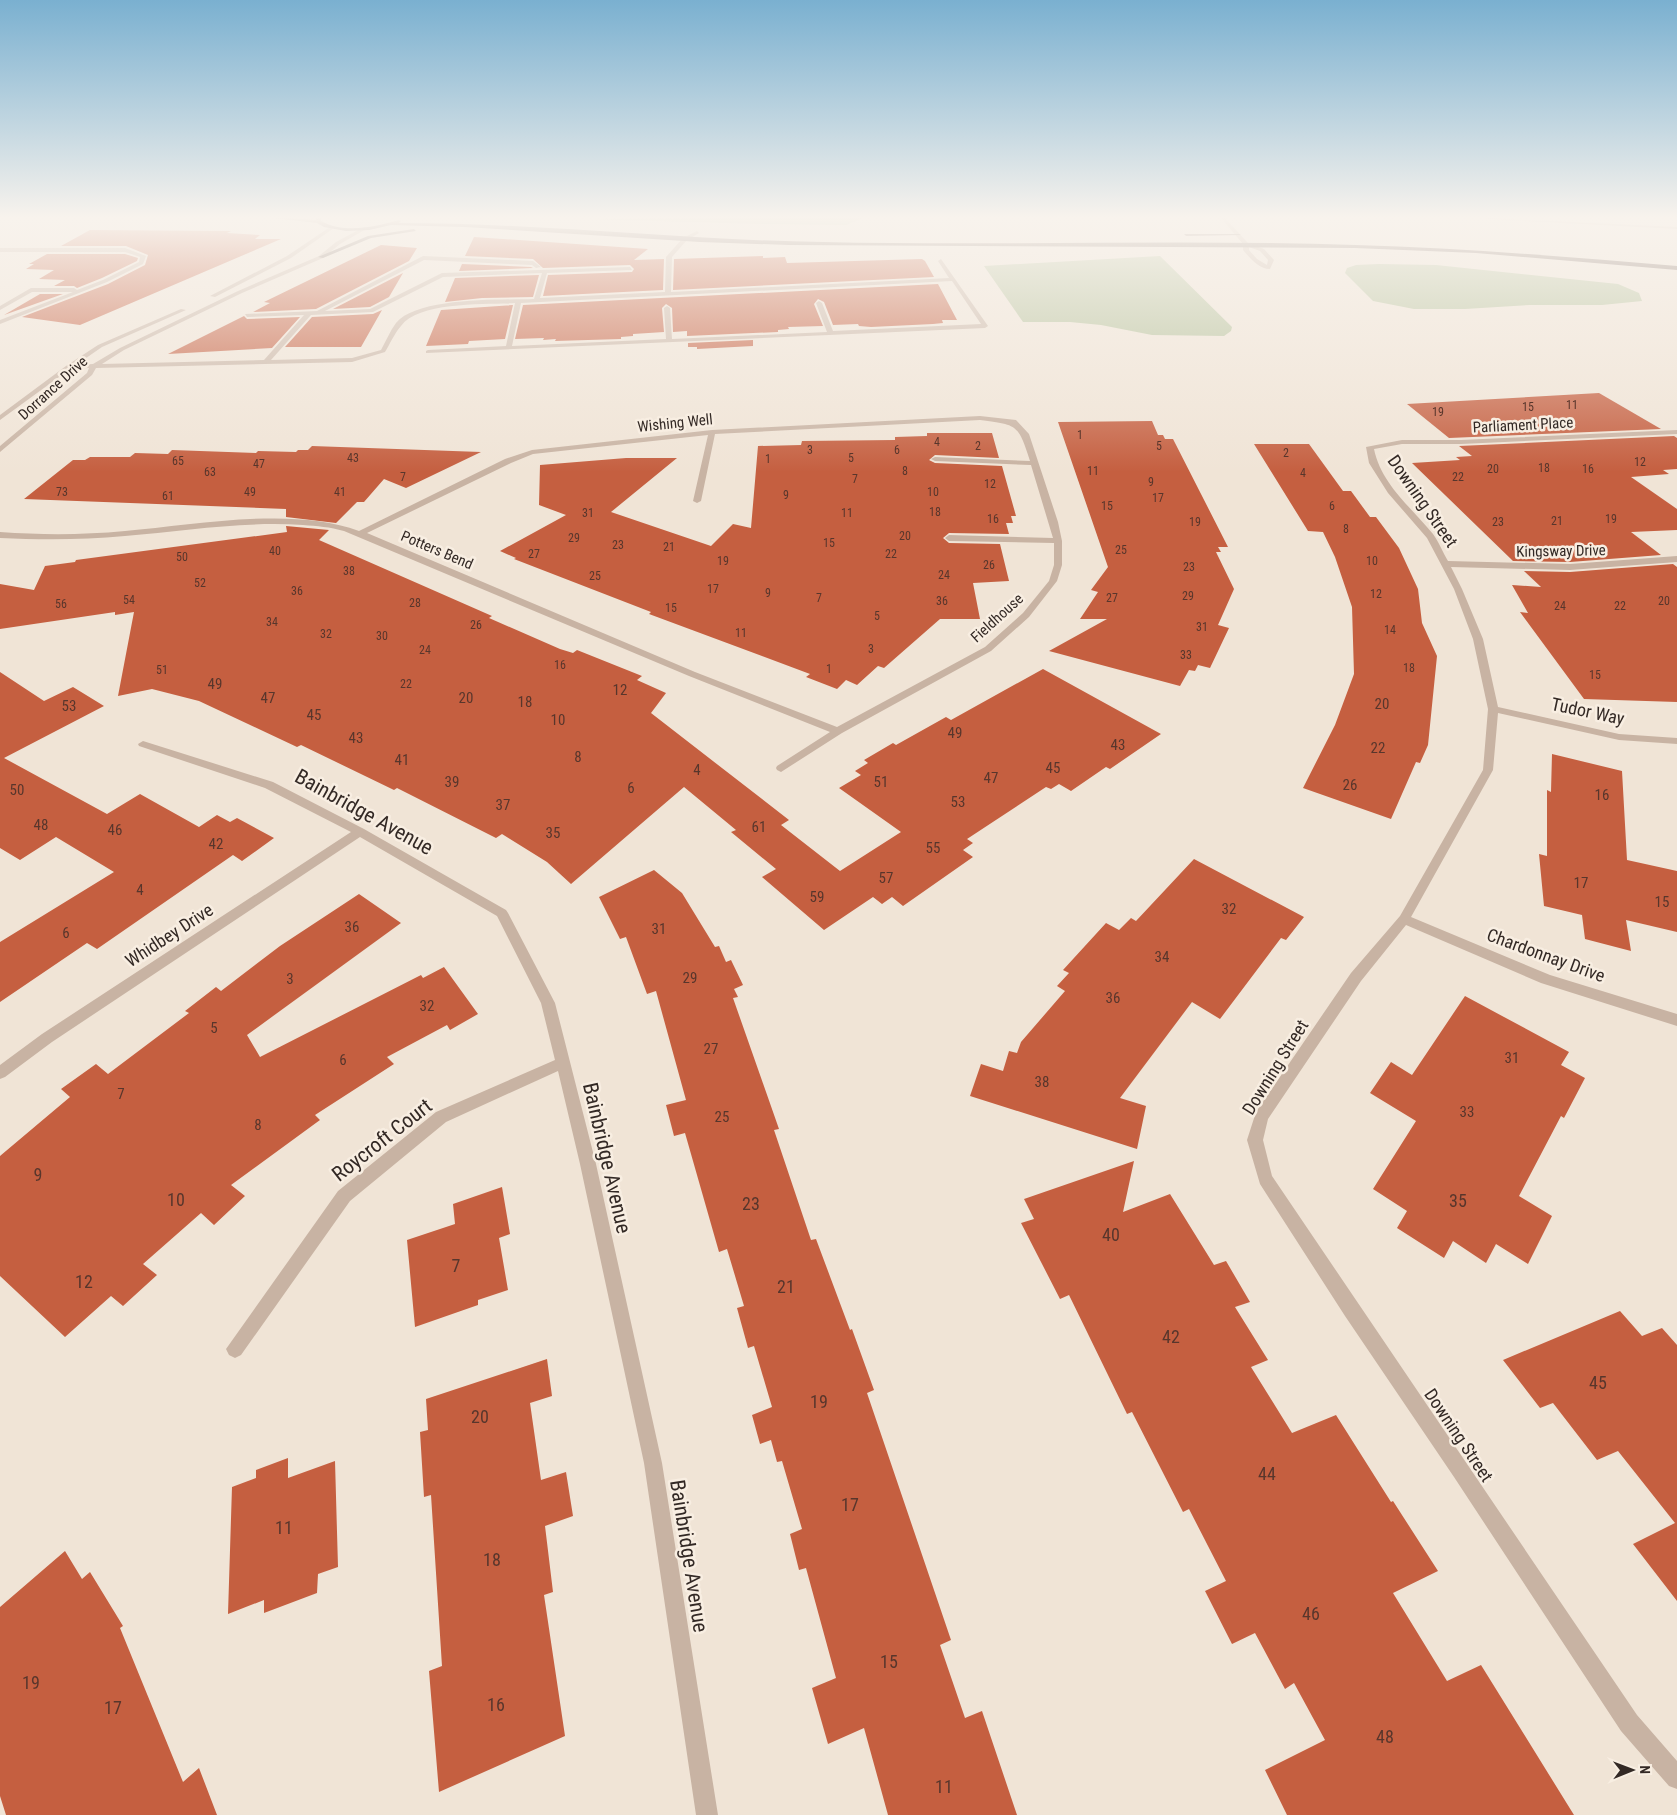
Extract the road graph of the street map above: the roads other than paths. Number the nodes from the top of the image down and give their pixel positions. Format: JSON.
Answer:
{"nodes":[{"id":1,"x":518,"y":302,"type":"edge"},
{"id":2,"x":48,"y":303,"type":"edge"},
{"id":3,"x":218,"y":303,"type":"edge"},
{"id":4,"x":336,"y":303,"type":"edge"},
{"id":5,"x":387,"y":303,"type":"edge"},
{"id":6,"x":501,"y":303,"type":"edge"},
{"id":7,"x":818,"y":303,"type":"dead end"},
{"id":8,"x":969,"y":303,"type":"edge"},
{"id":9,"x":189,"y":308,"type":"dead end"},
{"id":10,"x":667,"y":308,"type":"dead end"},
{"id":11,"x":308,"y":313,"type":"junction"},
{"id":12,"x":316,"y":313,"type":"junction"},
{"id":13,"x":247,"y":315,"type":"dead end"},
{"id":14,"x":1,"y":321,"type":"edge"},
{"id":15,"x":831,"y":334,"type":"junction"},
{"id":16,"x":669,"y":341,"type":"junction"},
{"id":17,"x":509,"y":348,"type":"junction"},
{"id":18,"x":428,"y":352,"type":"dead end"},
{"id":19,"x":266,"y":362,"type":"junction"},
{"id":20,"x":93,"y":367,"type":"junction"},
{"id":21,"x":68,"y":368,"type":"junction"},
{"id":22,"x":0,"y":418,"type":"edge"},
{"id":23,"x":1013,"y":422,"type":"joint"},
{"id":24,"x":712,"y":432,"type":"junction"},
{"id":25,"x":1677,"y":432,"type":"edge"},
{"id":26,"x":1370,"y":447,"type":"joint"},
{"id":27,"x":0,"y":450,"type":"edge"},
{"id":28,"x":935,"y":459,"type":"dead end"},
{"id":29,"x":1035,"y":463,"type":"junction"},
{"id":30,"x":697,"y":501,"type":"dead end"},
{"id":31,"x":359,"y":534,"type":"junction"},
{"id":32,"x":0,"y":535,"type":"edge"},
{"id":33,"x":949,"y":538,"type":"dead end"},
{"id":34,"x":1058,"y":542,"type":"junction"},
{"id":35,"x":1677,"y":559,"type":"edge"},
{"id":36,"x":1445,"y":564,"type":"junction"},
{"id":37,"x":1493,"y":709,"type":"junction"},
{"id":38,"x":838,"y":732,"type":"junction"},
{"id":39,"x":1677,"y":741,"type":"edge"},
{"id":40,"x":143,"y":744,"type":"dead end"},
{"id":41,"x":781,"y":768,"type":"dead end"},
{"id":42,"x":360,"y":832,"type":"junction"},
{"id":43,"x":1404,"y":919,"type":"junction"},
{"id":44,"x":1677,"y":1020,"type":"edge"},
{"id":45,"x":562,"y":1062,"type":"junction"},
{"id":46,"x":0,"y":1073,"type":"edge"},
{"id":47,"x":235,"y":1349,"type":"dead end"},
{"id":48,"x":1677,"y":1778,"type":"edge"},
{"id":49,"x":707,"y":1815,"type":"edge"}],
"edges":[{"from":1,"to":17,"type":"street"},
{"from":2,"to":14,"type":"street"},
{"from":3,"to":20,"type":"street","name":"Dorrance Drive"},
{"from":4,"to":12,"type":"street"},
{"from":5,"to":12,"type":"street"},
{"from":6,"to":19,"type":"street"},
{"from":7,"to":15,"type":"street"},
{"from":8,"to":15,"type":"street"},
{"from":9,"to":21,"type":"street","name":"Dorrance Drive"},
{"from":10,"to":16,"type":"street"},
{"from":11,"to":12,"type":"street"},
{"from":11,"to":13,"type":"street"},
{"from":11,"to":19,"type":"street"},
{"from":15,"to":16,"type":"street"},
{"from":16,"to":17,"type":"street"},
{"from":17,"to":18,"type":"street"},
{"from":19,"to":20,"type":"street"},
{"from":20,"to":21,"type":"street"},
{"from":20,"to":27,"type":"street","name":"Dorrance Drive"},
{"from":21,"to":22,"type":"street","name":"Dorrance Drive"},
{"from":23,"to":24,"type":"street","name":"Wishing Well"},
{"from":23,"to":29,"type":"street","name":"Fieldhouse"},
{"from":24,"to":30,"type":"street"},
{"from":24,"to":31,"type":"street","name":"Wishing Well"},
{"from":25,"to":26,"type":"street","name":"Parliament Place"},
{"from":26,"to":36,"type":"street","name":"Downing Street"},
{"from":28,"to":29,"type":"street"},
{"from":29,"to":34,"type":"street","name":"Fieldhouse"},
{"from":31,"to":32,"type":"street","name":"Potters Bend"},
{"from":31,"to":38,"type":"street","name":"Potters Bend"},
{"from":33,"to":34,"type":"street"},
{"from":34,"to":38,"type":"street","name":"Fieldhouse"},
{"from":35,"to":36,"type":"street","name":"Kingsway Drive"},
{"from":36,"to":37,"type":"street","name":"Downing Street"},
{"from":37,"to":39,"type":"street","name":"Tudor Way"},
{"from":37,"to":43,"type":"street","name":"Downing Street"},
{"from":38,"to":41,"type":"street","name":"Fieldhouse"},
{"from":40,"to":42,"type":"street","name":"Bainbridge Avenue"},
{"from":42,"to":45,"type":"street","name":"Bainbridge Avenue"},
{"from":42,"to":46,"type":"street","name":"Whidbey Drive"},
{"from":43,"to":44,"type":"street","name":"Chardonnay Drive"},
{"from":43,"to":48,"type":"street","name":"Downing Street"},
{"from":45,"to":47,"type":"street","name":"Roycroft Court"},
{"from":45,"to":49,"type":"street","name":"Bainbridge Avenue"}]}
